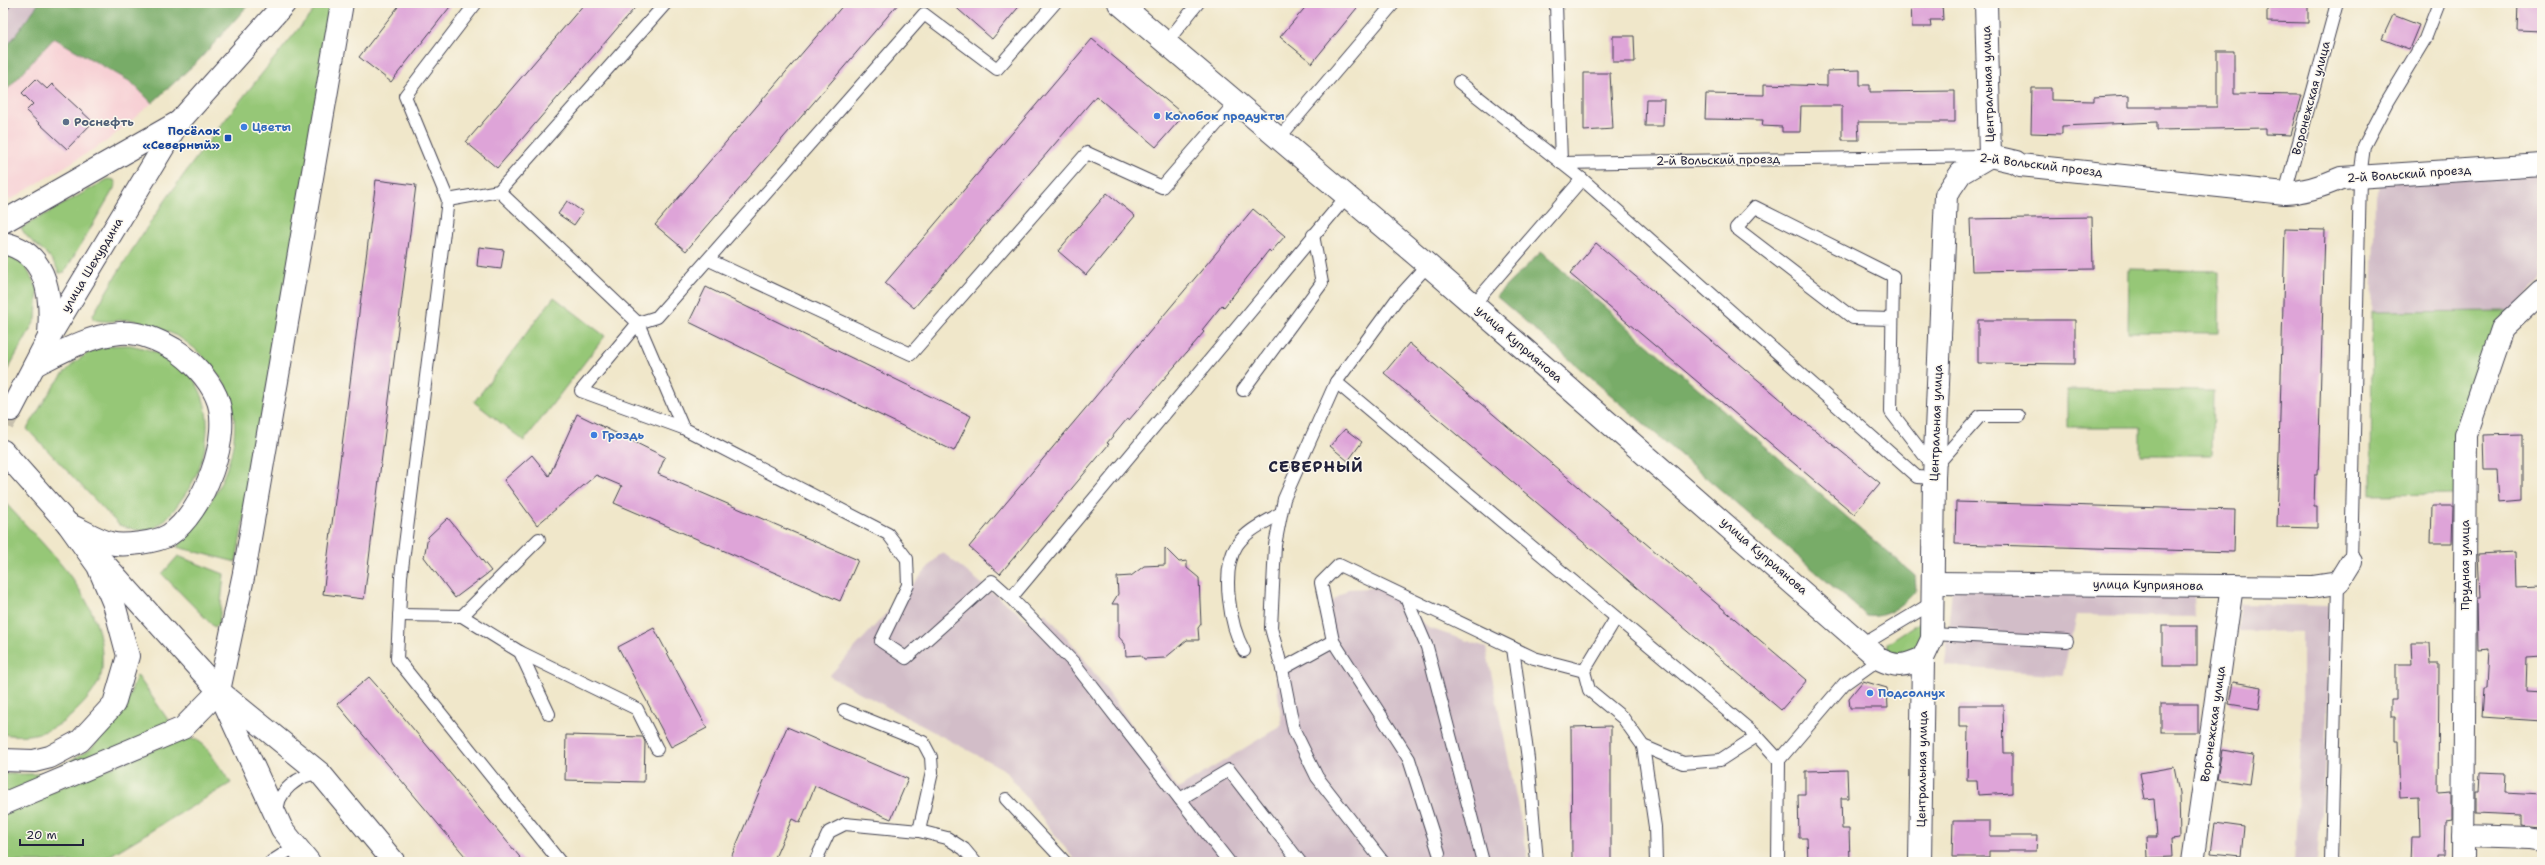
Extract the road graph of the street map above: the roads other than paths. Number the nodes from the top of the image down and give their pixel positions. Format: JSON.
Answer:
{"nodes":[{"id":1,"x":285,"y":3,"type":"edge"},
{"id":2,"x":342,"y":3,"type":"edge"},
{"id":3,"x":476,"y":3,"type":"edge"},
{"id":4,"x":666,"y":3,"type":"edge"},
{"id":5,"x":1056,"y":3,"type":"edge"},
{"id":6,"x":1119,"y":3,"type":"edge"},
{"id":7,"x":1198,"y":3,"type":"edge"},
{"id":8,"x":1394,"y":3,"type":"edge"},
{"id":9,"x":1556,"y":3,"type":"edge"},
{"id":10,"x":1986,"y":3,"type":"edge"},
{"id":11,"x":2337,"y":3,"type":"edge"},
{"id":12,"x":2439,"y":3,"type":"edge"},
{"id":13,"x":1166,"y":43,"type":"junction"},
{"id":14,"x":1459,"y":82,"type":"dead end"},
{"id":15,"x":1236,"y":102,"type":"junction"},
{"id":16,"x":178,"y":123,"type":"junction"},
{"id":17,"x":1280,"y":138,"type":"junction"},
{"id":18,"x":1990,"y":156,"type":"junction"},
{"id":19,"x":1561,"y":163,"type":"junction"},
{"id":20,"x":2542,"y":165,"type":"edge"},
{"id":21,"x":2360,"y":178,"type":"junction"},
{"id":22,"x":1582,"y":179,"type":"junction"},
{"id":23,"x":499,"y":191,"type":"junction"},
{"id":24,"x":2285,"y":193,"type":"junction"},
{"id":25,"x":1346,"y":197,"type":"junction"},
{"id":26,"x":448,"y":200,"type":"junction"},
{"id":27,"x":3,"y":222,"type":"edge"},
{"id":28,"x":1313,"y":235,"type":"junction"},
{"id":29,"x":3,"y":243,"type":"edge"},
{"id":30,"x":709,"y":260,"type":"junction"},
{"id":31,"x":1428,"y":265,"type":"junction"},
{"id":32,"x":2542,"y":291,"type":"edge"},
{"id":33,"x":1474,"y":304,"type":"junction"},
{"id":34,"x":1892,"y":319,"type":"junction"},
{"id":35,"x":638,"y":323,"type":"junction"},
{"id":36,"x":49,"y":337,"type":"junction"},
{"id":37,"x":35,"y":365,"type":"junction"},
{"id":38,"x":1336,"y":382,"type":"junction"},
{"id":39,"x":1243,"y":390,"type":"dead end"},
{"id":40,"x":11,"y":410,"type":"tunnel mouth"},
{"id":41,"x":2019,"y":416,"type":"dead end"},
{"id":42,"x":682,"y":428,"type":"junction"},
{"id":43,"x":3,"y":451,"type":"edge"},
{"id":44,"x":1934,"y":473,"type":"junction"},
{"id":45,"x":1281,"y":513,"type":"junction"},
{"id":46,"x":68,"y":524,"type":"junction"},
{"id":47,"x":539,"y":539,"type":"dead end"},
{"id":48,"x":2351,"y":562,"type":"joint"},
{"id":49,"x":2338,"y":583,"type":"junction"},
{"id":50,"x":2232,"y":586,"type":"junction"},
{"id":51,"x":1933,"y":593,"type":"junction"},
{"id":52,"x":1011,"y":598,"type":"junction"},
{"id":53,"x":1406,"y":598,"type":"junction"},
{"id":54,"x":399,"y":615,"type":"junction"},
{"id":55,"x":462,"y":616,"type":"junction"},
{"id":56,"x":1616,"y":618,"type":"junction"},
{"id":57,"x":1932,"y":634,"type":"junction"},
{"id":58,"x":1332,"y":641,"type":"junction"},
{"id":59,"x":2067,"y":642,"type":"dead end"},
{"id":60,"x":1513,"y":648,"type":"junction"},
{"id":61,"x":1244,"y":651,"type":"dead end"},
{"id":62,"x":1872,"y":651,"type":"junction"},
{"id":63,"x":520,"y":652,"type":"junction"},
{"id":64,"x":1923,"y":658,"type":"junction"},
{"id":65,"x":1282,"y":669,"type":"junction"},
{"id":66,"x":1584,"y":671,"type":"junction"},
{"id":67,"x":219,"y":691,"type":"junction"},
{"id":68,"x":844,"y":710,"type":"dead end"},
{"id":69,"x":549,"y":714,"type":"dead end"},
{"id":70,"x":1757,"y":736,"type":"junction"},
{"id":71,"x":1643,"y":746,"type":"junction"},
{"id":72,"x":657,"y":749,"type":"dead end"},
{"id":73,"x":3,"y":760,"type":"edge"},
{"id":74,"x":1779,"y":760,"type":"junction"},
{"id":75,"x":320,"y":773,"type":"junction"},
{"id":76,"x":1006,"y":799,"type":"dead end"},
{"id":77,"x":1180,"y":799,"type":"junction"},
{"id":78,"x":3,"y":804,"type":"edge"},
{"id":79,"x":282,"y":829,"type":"junction"},
{"id":80,"x":918,"y":830,"type":"junction"},
{"id":81,"x":2463,"y":836,"type":"junction"},
{"id":82,"x":2542,"y":840,"type":"edge"},
{"id":83,"x":1439,"y":853,"type":"dead end"},
{"id":84,"x":302,"y":854,"type":"edge"},
{"id":85,"x":272,"y":862,"type":"edge"},
{"id":86,"x":394,"y":862,"type":"edge"},
{"id":87,"x":560,"y":862,"type":"edge"},
{"id":88,"x":815,"y":862,"type":"edge"},
{"id":89,"x":975,"y":862,"type":"edge"},
{"id":90,"x":1065,"y":862,"type":"edge"},
{"id":91,"x":1229,"y":862,"type":"edge"},
{"id":92,"x":1300,"y":862,"type":"edge"},
{"id":93,"x":1383,"y":862,"type":"edge"},
{"id":94,"x":1483,"y":862,"type":"edge"},
{"id":95,"x":1537,"y":862,"type":"edge"},
{"id":96,"x":1656,"y":862,"type":"edge"},
{"id":97,"x":1778,"y":862,"type":"edge"},
{"id":98,"x":1920,"y":862,"type":"edge"},
{"id":99,"x":2193,"y":862,"type":"edge"},
{"id":100,"x":2331,"y":862,"type":"edge"},
{"id":101,"x":2463,"y":862,"type":"edge"}],
"edges":[{"from":1,"to":16,"type":"street","name":"улица Шехурдина"},
{"from":2,"to":67,"type":"street"},
{"from":3,"to":26,"type":"lane"},
{"from":4,"to":23,"type":"lane"},
{"from":5,"to":30,"type":"lane"},
{"from":6,"to":13,"type":"street","name":"улица Куприянова"},
{"from":7,"to":13,"type":"lane"},
{"from":8,"to":17,"type":"lane"},
{"from":9,"to":19,"type":"lane"},
{"from":10,"to":18,"type":"street","name":"Центральная улица"},
{"from":11,"to":24,"type":"lane","name":"Воронежская улица"},
{"from":12,"to":21,"type":"lane"},
{"from":13,"to":15,"type":"street","name":"улица Куприянова"},
{"from":14,"to":19,"type":"lane"},
{"from":15,"to":17,"type":"street","name":"улица Куприянова"},
{"from":15,"to":30,"type":"lane"},
{"from":16,"to":27,"type":"street","name":"улица Шехурдина"},
{"from":16,"to":36,"type":"street","name":"улица Шехурдина"},
{"from":17,"to":25,"type":"street","name":"улица Куприянова"},
{"from":18,"to":19,"type":"lane","name":"2-й Вольский проезд"},
{"from":18,"to":24,"type":"street","name":"2-й Вольский проезд"},
{"from":18,"to":44,"type":"street","name":"Центральная улица"},
{"from":19,"to":22,"type":"lane"},
{"from":20,"to":21,"type":"street","name":"2-й Вольский проезд"},
{"from":21,"to":24,"type":"street","name":"2-й Вольский проезд"},
{"from":21,"to":48,"type":"lane"},
{"from":22,"to":33,"type":"lane"},
{"from":22,"to":44,"type":"lane"},
{"from":23,"to":26,"type":"lane"},
{"from":23,"to":35,"type":"lane"},
{"from":25,"to":28,"type":"lane"},
{"from":25,"to":31,"type":"street","name":"улица Куприянова"},
{"from":26,"to":54,"type":"lane"},
{"from":28,"to":39,"type":"lane"},
{"from":28,"to":52,"type":"lane"},
{"from":29,"to":36,"type":"street"},
{"from":30,"to":35,"type":"lane"},
{"from":31,"to":33,"type":"street","name":"улица Куприянова"},
{"from":31,"to":38,"type":"lane"},
{"from":32,"to":81,"type":"street","name":"Прудная улица"},
{"from":33,"to":62,"type":"street","name":"улица Куприянова"},
{"from":34,"to":34,"type":"lane"},
{"from":34,"to":44,"type":"lane"},
{"from":35,"to":42,"type":"lane"},
{"from":35,"to":42,"type":"lane"},
{"from":36,"to":37,"type":"street","name":"улица Шехурдина"},
{"from":37,"to":40,"type":"street","name":"улица Шехурдина"},
{"from":37,"to":46,"type":"street"},
{"from":38,"to":45,"type":"lane"},
{"from":38,"to":56,"type":"lane"},
{"from":41,"to":44,"type":"lane"},
{"from":42,"to":52,"type":"lane"},
{"from":43,"to":46,"type":"street"},
{"from":44,"to":51,"type":"street","name":"Центральная улица"},
{"from":45,"to":61,"type":"lane"},
{"from":45,"to":65,"type":"lane"},
{"from":46,"to":67,"type":"street"},
{"from":46,"to":73,"type":"street"},
{"from":47,"to":55,"type":"lane"},
{"from":48,"to":49,"type":"street"},
{"from":49,"to":50,"type":"street","name":"улица Куприянова"},
{"from":49,"to":100,"type":"lane"},
{"from":50,"to":51,"type":"street","name":"улица Куприянова"},
{"from":50,"to":99,"type":"street","name":"Воронежская улица"},
{"from":51,"to":57,"type":"street","name":"Центральная улица"},
{"from":51,"to":62,"type":"lane"},
{"from":52,"to":77,"type":"lane"},
{"from":53,"to":58,"type":"lane"},
{"from":53,"to":60,"type":"lane"},
{"from":53,"to":94,"type":"lane"},
{"from":54,"to":55,"type":"lane"},
{"from":54,"to":87,"type":"lane"},
{"from":55,"to":63,"type":"lane"},
{"from":56,"to":66,"type":"lane"},
{"from":56,"to":70,"type":"lane"},
{"from":57,"to":59,"type":"lane"},
{"from":57,"to":64,"type":"street","name":"Центральная улица"},
{"from":58,"to":65,"type":"lane"},
{"from":58,"to":83,"type":"lane"},
{"from":60,"to":66,"type":"lane"},
{"from":60,"to":95,"type":"lane"},
{"from":62,"to":64,"type":"street","name":"улица Куприянова"},
{"from":62,"to":74,"type":"lane"},
{"from":63,"to":69,"type":"lane"},
{"from":63,"to":72,"type":"lane"},
{"from":64,"to":98,"type":"street","name":"Центральная улица"},
{"from":65,"to":93,"type":"lane"},
{"from":66,"to":71,"type":"lane"},
{"from":67,"to":75,"type":"street"},
{"from":67,"to":78,"type":"street"},
{"from":67,"to":79,"type":"street"},
{"from":68,"to":80,"type":"lane"},
{"from":70,"to":71,"type":"lane"},
{"from":70,"to":74,"type":"lane"},
{"from":71,"to":96,"type":"lane"},
{"from":74,"to":97,"type":"lane"},
{"from":75,"to":79,"type":"lane"},
{"from":75,"to":86,"type":"street"},
{"from":76,"to":90,"type":"lane"},
{"from":77,"to":91,"type":"lane"},
{"from":77,"to":92,"type":"lane"},
{"from":79,"to":84,"type":"street"},
{"from":80,"to":88,"type":"lane"},
{"from":80,"to":89,"type":"lane"},
{"from":81,"to":82,"type":"street"},
{"from":81,"to":101,"type":"street","name":"Прудная улица"},
{"from":84,"to":85,"type":"lane"}]}
